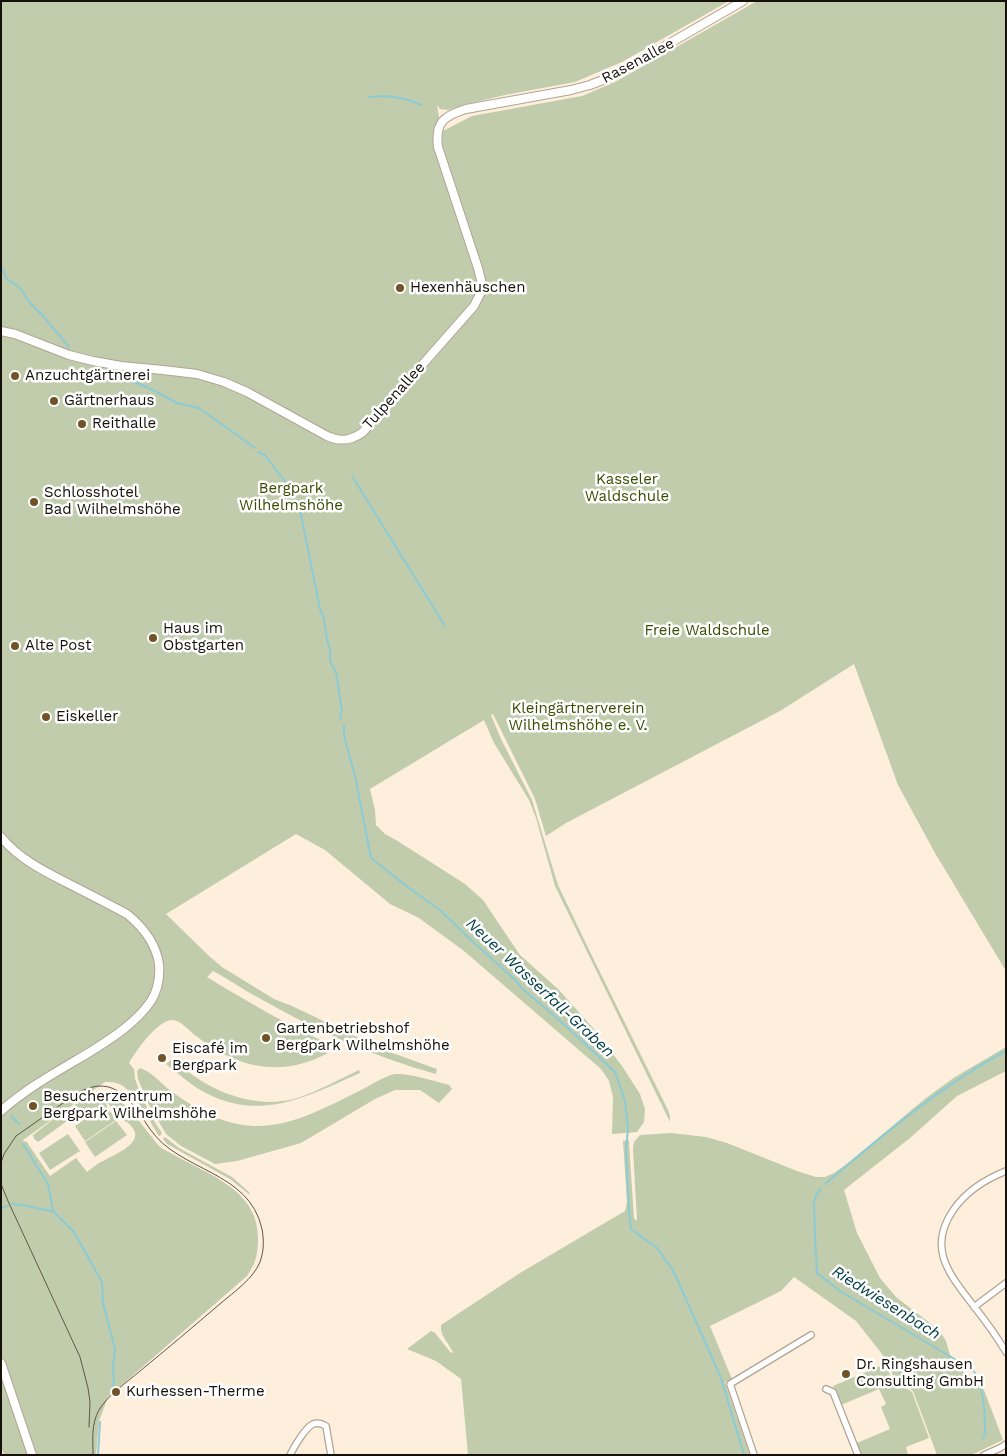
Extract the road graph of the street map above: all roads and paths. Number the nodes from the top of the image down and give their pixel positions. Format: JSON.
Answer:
{"nodes":[{"id":1,"x":743,"y":1,"type":"edge"},
{"id":2,"x":466,"y":109,"type":"joint"},
{"id":3,"x":1,"y":331,"type":"edge"},
{"id":4,"x":1,"y":837,"type":"edge"},
{"id":5,"x":1,"y":1111,"type":"edge"},
{"id":6,"x":1006,"y":1171,"type":"edge"},
{"id":7,"x":1006,"y":1283,"type":"edge"},
{"id":8,"x":974,"y":1307,"type":"junction"},
{"id":9,"x":811,"y":1335,"type":"dead end"},
{"id":10,"x":1006,"y":1352,"type":"edge"},
{"id":11,"x":1,"y":1363,"type":"edge"},
{"id":12,"x":826,"y":1389,"type":"dead end"},
{"id":13,"x":1006,"y":1444,"type":"edge"},
{"id":14,"x":32,"y":1455,"type":"edge"},
{"id":15,"x":290,"y":1455,"type":"edge"},
{"id":16,"x":330,"y":1455,"type":"edge"},
{"id":17,"x":754,"y":1455,"type":"edge"},
{"id":18,"x":858,"y":1455,"type":"edge"},
{"id":19,"x":984,"y":1455,"type":"edge"}],
"edges":[{"from":1,"to":2,"type":"main road","name":"Rasenallee"},
{"from":2,"to":3,"type":"main road","name":"Tulpenallee"},
{"from":4,"to":5,"type":"main road"},
{"from":6,"to":8,"type":"street"},
{"from":7,"to":8,"type":"street"},
{"from":8,"to":10,"type":"street"},
{"from":9,"to":17,"type":"street"},
{"from":11,"to":14,"type":"main road"},
{"from":12,"to":18,"type":"street"},
{"from":13,"to":19,"type":"street"},
{"from":15,"to":16,"type":"street"}]}
